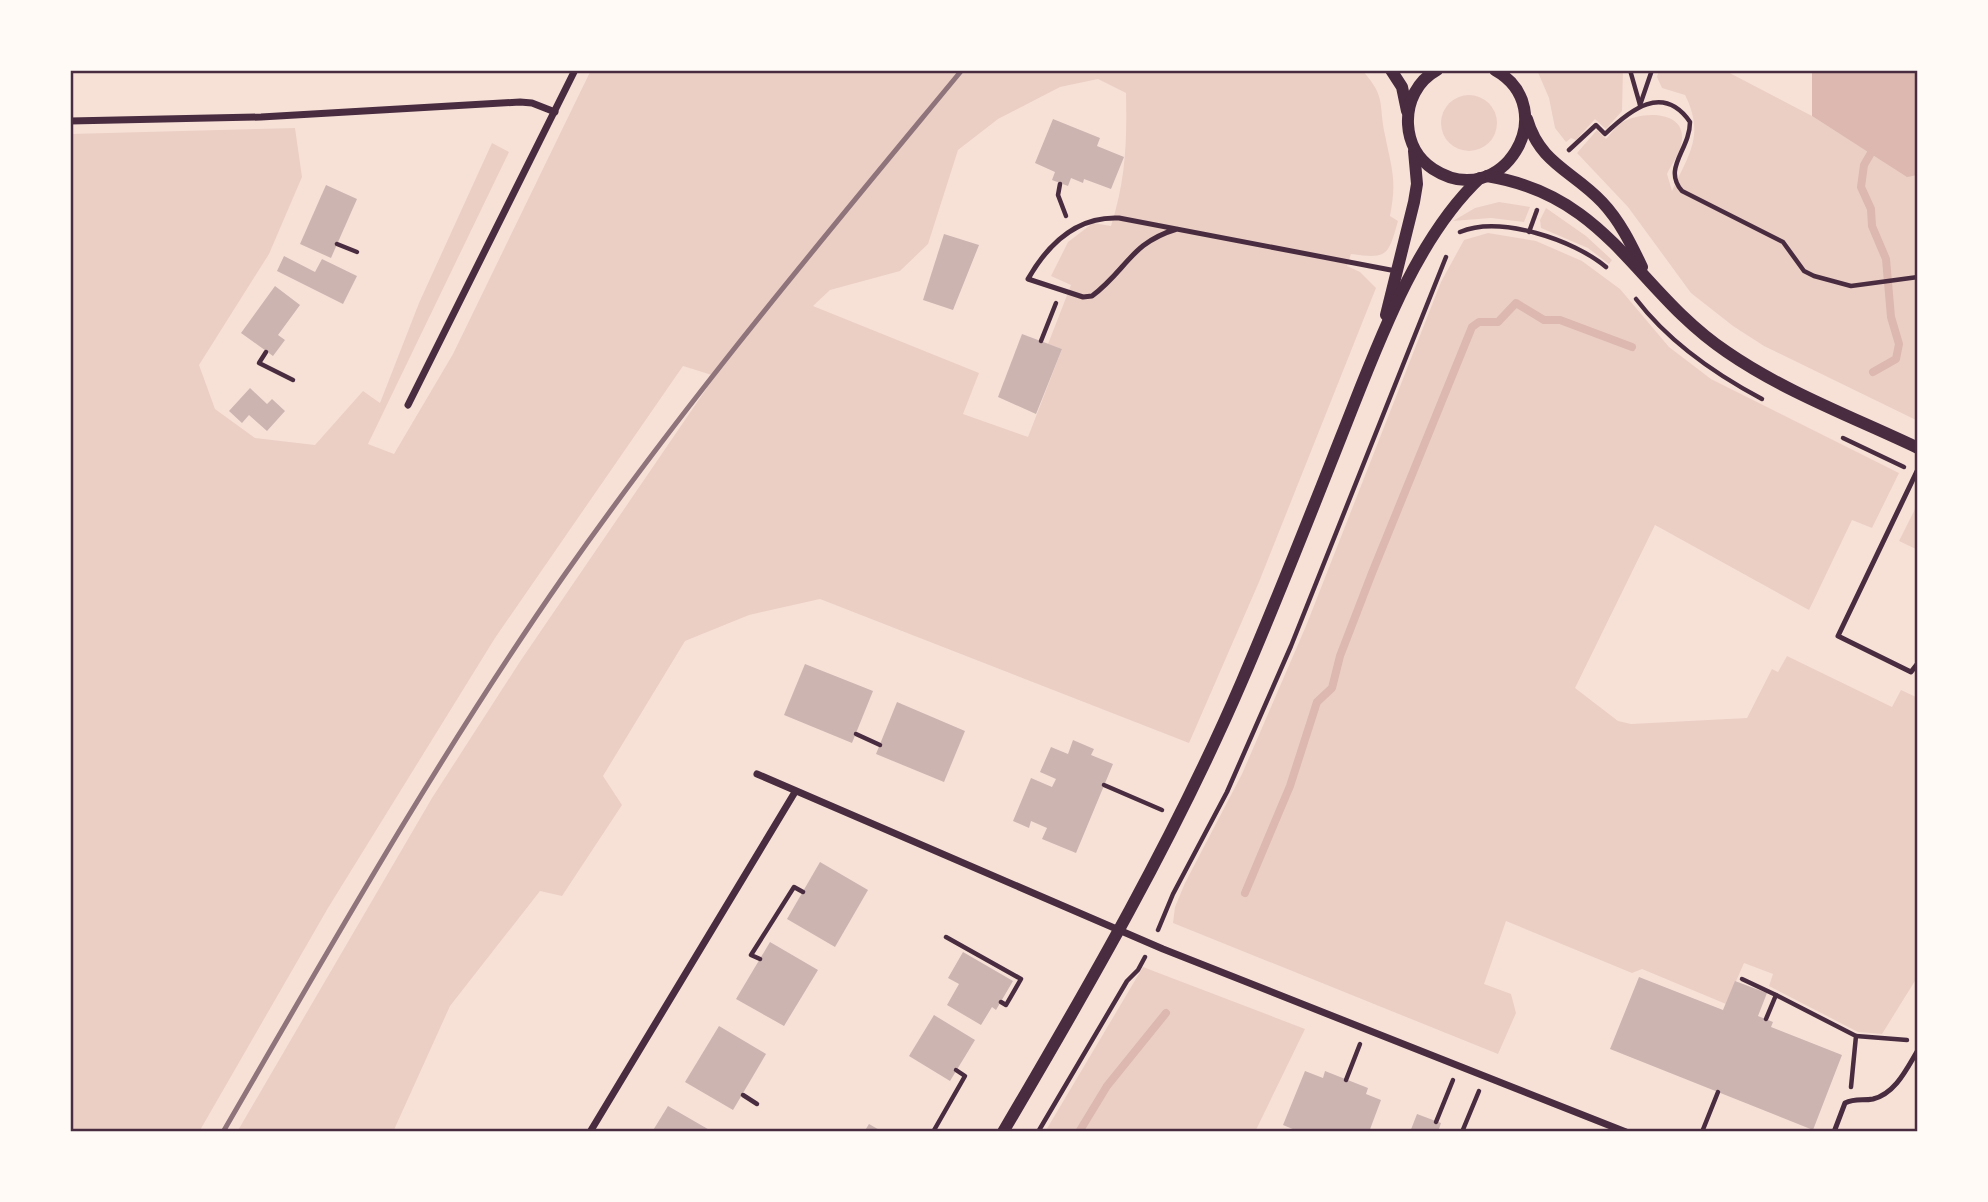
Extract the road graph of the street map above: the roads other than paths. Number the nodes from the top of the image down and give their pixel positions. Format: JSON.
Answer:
{"nodes":[{"id":1,"x":575,"y":70,"type":"edge"},
{"id":2,"x":1391,"y":70,"type":"edge"},
{"id":3,"x":1437,"y":70,"type":"edge"},
{"id":4,"x":1495,"y":70,"type":"edge"},
{"id":5,"x":1511,"y":70,"type":"edge"},
{"id":6,"x":1515,"y":88,"type":"junction"},
{"id":7,"x":1523,"y":104,"type":"junction"},
{"id":8,"x":555,"y":112,"type":"junction"},
{"id":9,"x":1408,"y":113,"type":"junction"},
{"id":10,"x":70,"y":121,"type":"edge"},
{"id":11,"x":1414,"y":149,"type":"junction"},
{"id":12,"x":1484,"y":177,"type":"junction"},
{"id":13,"x":1177,"y":229,"type":"junction"},
{"id":14,"x":1397,"y":272,"type":"junction"},
{"id":15,"x":1412,"y":275,"type":"junction"},
{"id":16,"x":1647,"y":277,"type":"junction"},
{"id":17,"x":1381,"y":335,"type":"junction"},
{"id":18,"x":408,"y":405,"type":"dead end"},
{"id":19,"x":1918,"y":448,"type":"edge"},
{"id":20,"x":1918,"y":469,"type":"edge"},
{"id":21,"x":1918,"y":663,"type":"edge"},
{"id":22,"x":757,"y":774,"type":"dead end"},
{"id":23,"x":795,"y":792,"type":"junction"},
{"id":24,"x":1119,"y":930,"type":"junction"},
{"id":25,"x":1918,"y":1050,"type":"edge"},
{"id":26,"x":590,"y":1132,"type":"edge"},
{"id":27,"x":1003,"y":1132,"type":"edge"},
{"id":28,"x":1626,"y":1132,"type":"edge"},
{"id":29,"x":1834,"y":1132,"type":"edge"}],
"edges":[{"from":1,"to":8,"type":"street"},
{"from":2,"to":9,"type":"street"},
{"from":3,"to":9,"type":"street"},
{"from":4,"to":6,"type":"street"},
{"from":5,"to":6,"type":"street"},
{"from":6,"to":7,"type":"street"},
{"from":7,"to":12,"type":"street"},
{"from":7,"to":16,"type":"street"},
{"from":8,"to":10,"type":"street"},
{"from":8,"to":18,"type":"street"},
{"from":9,"to":11,"type":"street"},
{"from":11,"to":12,"type":"street"},
{"from":11,"to":14,"type":"street"},
{"from":12,"to":15,"type":"street"},
{"from":12,"to":16,"type":"street"},
{"from":13,"to":13,"type":"lane"},
{"from":13,"to":14,"type":"lane"},
{"from":14,"to":15,"type":"lane"},
{"from":14,"to":17,"type":"street"},
{"from":15,"to":17,"type":"street"},
{"from":16,"to":19,"type":"street"},
{"from":17,"to":24,"type":"street"},
{"from":20,"to":21,"type":"lane"},
{"from":22,"to":23,"type":"street"},
{"from":23,"to":24,"type":"street"},
{"from":23,"to":26,"type":"street"},
{"from":24,"to":27,"type":"street"},
{"from":24,"to":28,"type":"street"},
{"from":25,"to":29,"type":"lane"}]}
